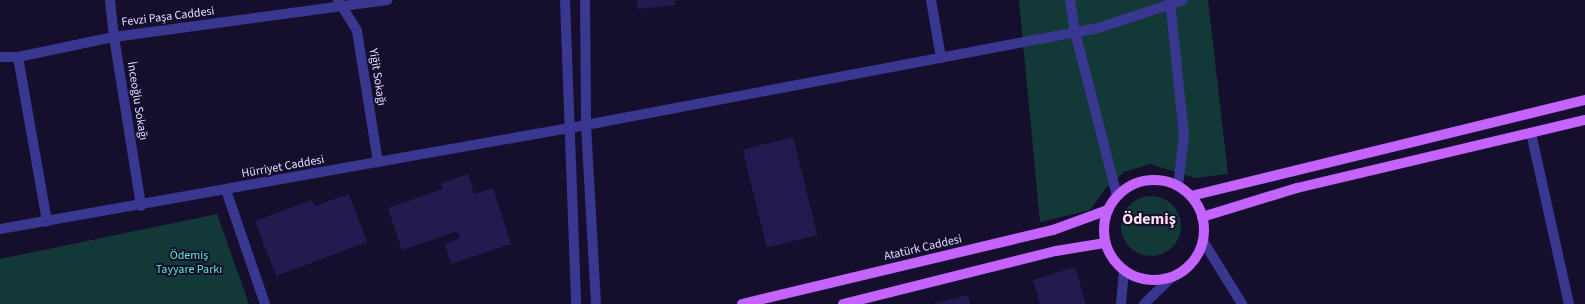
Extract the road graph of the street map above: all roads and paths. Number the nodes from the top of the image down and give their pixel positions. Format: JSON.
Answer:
{"nodes":[{"id":1,"x":110,"y":0,"type":"edge"},
{"id":2,"x":388,"y":0,"type":"edge"},
{"id":3,"x":565,"y":0,"type":"edge"},
{"id":4,"x":585,"y":0,"type":"edge"},
{"id":5,"x":931,"y":0,"type":"edge"},
{"id":6,"x":1070,"y":0,"type":"edge"},
{"id":7,"x":1183,"y":0,"type":"edge"},
{"id":8,"x":1170,"y":2,"type":"edge"},
{"id":9,"x":341,"y":4,"type":"edge"},
{"id":10,"x":1075,"y":32,"type":"junction"},
{"id":11,"x":114,"y":37,"type":"junction"},
{"id":12,"x":0,"y":57,"type":"edge"},
{"id":13,"x":18,"y":57,"type":"junction"},
{"id":14,"x":941,"y":58,"type":"junction"},
{"id":15,"x":1585,"y":100,"type":"edge"},
{"id":16,"x":1585,"y":120,"type":"edge"},
{"id":17,"x":586,"y":125,"type":"junction"},
{"id":18,"x":570,"y":128,"type":"junction"},
{"id":19,"x":1531,"y":133,"type":"junction"},
{"id":20,"x":378,"y":162,"type":"junction"},
{"id":21,"x":1178,"y":186,"type":"junction"},
{"id":22,"x":226,"y":190,"type":"junction"},
{"id":23,"x":1117,"y":196,"type":"junction"},
{"id":24,"x":1191,"y":196,"type":"junction"},
{"id":25,"x":141,"y":206,"type":"junction"},
{"id":26,"x":1108,"y":210,"type":"junction"},
{"id":27,"x":1202,"y":217,"type":"junction"},
{"id":28,"x":47,"y":221,"type":"junction"},
{"id":29,"x":0,"y":229,"type":"edge"},
{"id":30,"x":1203,"y":241,"type":"junction"},
{"id":31,"x":1105,"y":243,"type":"junction"},
{"id":32,"x":1124,"y":270,"type":"junction"},
{"id":33,"x":1172,"y":277,"type":"junction"},
{"id":34,"x":265,"y":304,"type":"edge"},
{"id":35,"x":576,"y":304,"type":"edge"},
{"id":36,"x":596,"y":304,"type":"edge"},
{"id":37,"x":742,"y":304,"type":"edge"},
{"id":38,"x":843,"y":304,"type":"edge"},
{"id":39,"x":1121,"y":304,"type":"edge"},
{"id":40,"x":1144,"y":304,"type":"edge"},
{"id":41,"x":1242,"y":304,"type":"edge"},
{"id":42,"x":1569,"y":304,"type":"edge"}],
"edges":[{"from":1,"to":11,"type":"street","name":"İnceoğlu Sokağı"},
{"from":2,"to":9,"type":"street","name":"Fevzi Paşa Caddesi"},
{"from":3,"to":18,"type":"street"},
{"from":4,"to":17,"type":"street"},
{"from":5,"to":14,"type":"street"},
{"from":6,"to":10,"type":"street"},
{"from":7,"to":8,"type":"street","name":"Hürriyet Caddesi"},
{"from":8,"to":10,"type":"street","name":"Hürriyet Caddesi"},
{"from":8,"to":21,"type":"street"},
{"from":9,"to":11,"type":"street","name":"Fevzi Paşa Caddesi"},
{"from":9,"to":20,"type":"street","name":"Yiğit Sokağı"},
{"from":10,"to":14,"type":"street","name":"Hürriyet Caddesi"},
{"from":10,"to":23,"type":"street"},
{"from":11,"to":13,"type":"street","name":"Fevzi Paşa Caddesi"},
{"from":11,"to":25,"type":"street","name":"İnceoğlu Sokağı"},
{"from":12,"to":13,"type":"street","name":"Fevzi Paşa Caddesi"},
{"from":13,"to":28,"type":"street"},
{"from":14,"to":17,"type":"street","name":"Hürriyet Caddesi"},
{"from":15,"to":24,"type":"main road"},
{"from":16,"to":19,"type":"main road"},
{"from":17,"to":18,"type":"street","name":"Hürriyet Caddesi"},
{"from":17,"to":36,"type":"street"},
{"from":18,"to":20,"type":"street","name":"Hürriyet Caddesi"},
{"from":18,"to":35,"type":"street"},
{"from":19,"to":27,"type":"main road"},
{"from":19,"to":42,"type":"street"},
{"from":20,"to":22,"type":"street","name":"Hürriyet Caddesi"},
{"from":21,"to":23,"type":"main road"},
{"from":21,"to":24,"type":"main road"},
{"from":22,"to":25,"type":"street","name":"Hürriyet Caddesi"},
{"from":22,"to":34,"type":"street"},
{"from":23,"to":26,"type":"main road"},
{"from":24,"to":27,"type":"main road"},
{"from":25,"to":28,"type":"street","name":"Hürriyet Caddesi"},
{"from":26,"to":31,"type":"main road"},
{"from":26,"to":37,"type":"main road","name":"Atatürk Caddesi"},
{"from":27,"to":30,"type":"main road"},
{"from":28,"to":29,"type":"street","name":"Hürriyet Caddesi"},
{"from":30,"to":33,"type":"main road"},
{"from":30,"to":41,"type":"street"},
{"from":31,"to":32,"type":"main road"},
{"from":31,"to":38,"type":"main road"},
{"from":32,"to":33,"type":"main road"},
{"from":32,"to":39,"type":"street"},
{"from":33,"to":40,"type":"street"}]}
